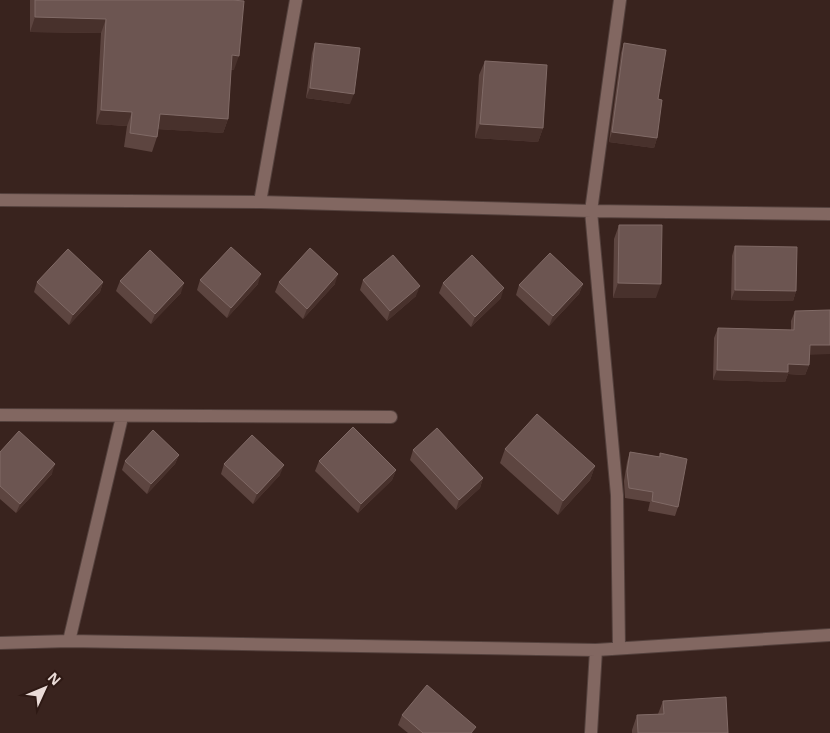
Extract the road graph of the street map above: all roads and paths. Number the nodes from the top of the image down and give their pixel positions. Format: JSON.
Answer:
{"nodes":[{"id":1,"x":296,"y":0,"type":"edge"},
{"id":2,"x":620,"y":0,"type":"edge"},
{"id":3,"x":0,"y":200,"type":"edge"},
{"id":4,"x":260,"y":202,"type":"junction"},
{"id":5,"x":591,"y":211,"type":"junction"},
{"id":6,"x":830,"y":214,"type":"edge"},
{"id":7,"x":0,"y":414,"type":"edge"},
{"id":8,"x":122,"y":417,"type":"junction"},
{"id":9,"x":391,"y":417,"type":"dead end"},
{"id":10,"x":830,"y":635,"type":"edge"},
{"id":11,"x":69,"y":640,"type":"junction"},
{"id":12,"x":0,"y":643,"type":"edge"},
{"id":13,"x":619,"y":648,"type":"junction"},
{"id":14,"x":596,"y":650,"type":"junction"},
{"id":15,"x":591,"y":733,"type":"edge"}],
"edges":[{"from":1,"to":4,"type":"street"},
{"from":2,"to":5,"type":"street"},
{"from":3,"to":4,"type":"street"},
{"from":4,"to":5,"type":"street"},
{"from":5,"to":6,"type":"street"},
{"from":5,"to":13,"type":"street"},
{"from":7,"to":8,"type":"street"},
{"from":8,"to":9,"type":"street"},
{"from":8,"to":11,"type":"street"},
{"from":10,"to":13,"type":"street"},
{"from":11,"to":12,"type":"street"},
{"from":11,"to":14,"type":"street"},
{"from":13,"to":14,"type":"street"},
{"from":14,"to":15,"type":"street"}]}
